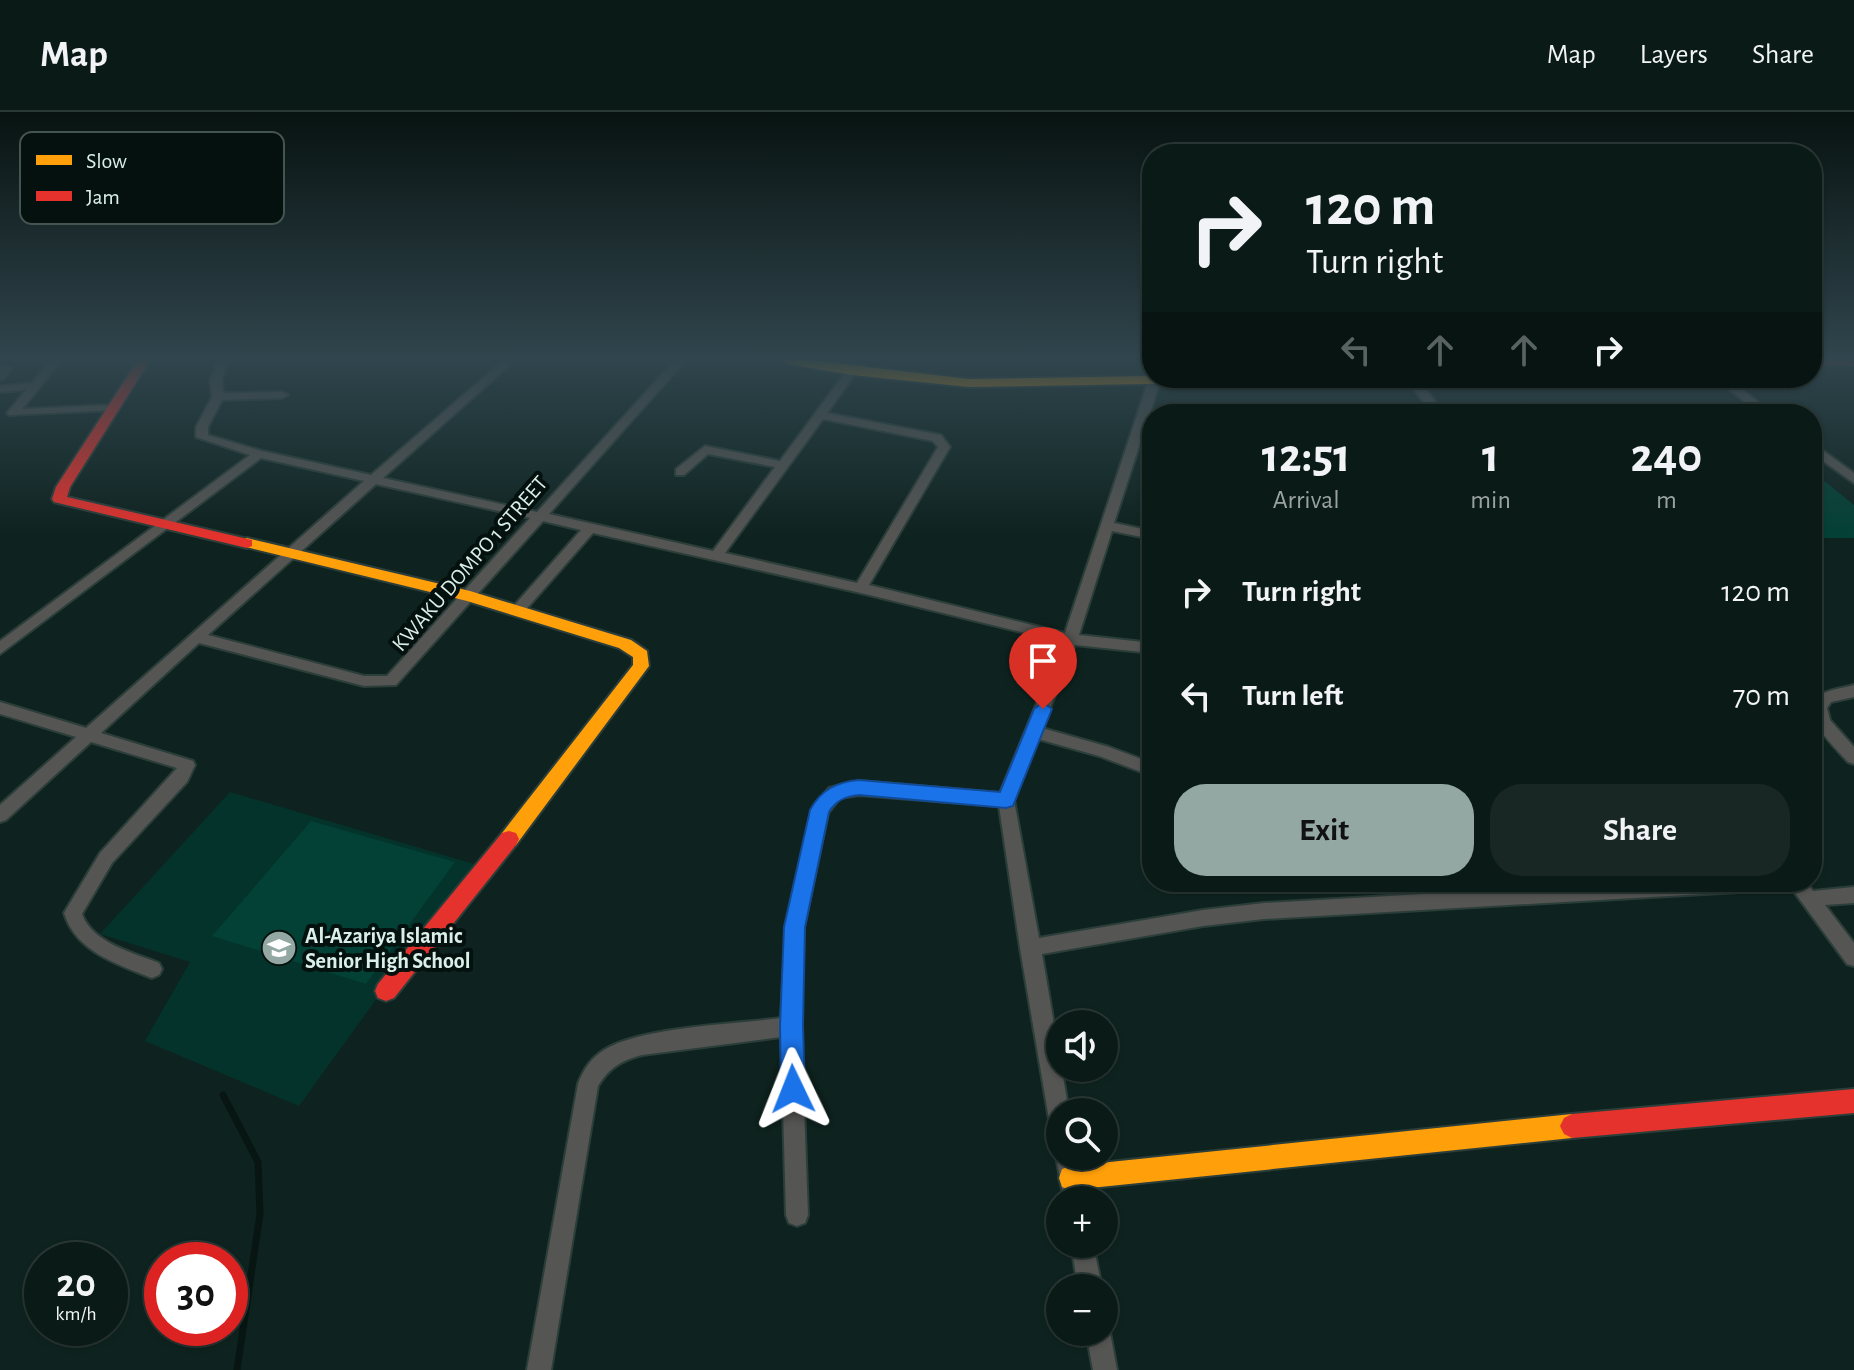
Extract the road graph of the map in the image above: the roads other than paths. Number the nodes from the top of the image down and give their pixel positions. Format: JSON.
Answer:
{"nodes":[{"id":1,"x":106,"y":419,"type":"edge"},
{"id":2,"x":206,"y":419,"type":"edge"},
{"id":3,"x":444,"y":419,"type":"edge"},
{"id":4,"x":627,"y":419,"type":"edge"},
{"id":5,"x":816,"y":419,"type":"edge"},
{"id":6,"x":838,"y":419,"type":"edge"},
{"id":7,"x":1142,"y":420,"type":"edge"},
{"id":8,"x":259,"y":454,"type":"junction"},
{"id":9,"x":1822,"y":455,"type":"edge"},
{"id":10,"x":783,"y":465,"type":"junction"},
{"id":11,"x":680,"y":472,"type":"dead end"},
{"id":12,"x":1854,"y":479,"type":"edge"},
{"id":13,"x":375,"y":480,"type":"junction"},
{"id":14,"x":538,"y":516,"type":"junction"},
{"id":15,"x":166,"y":523,"type":"junction"},
{"id":16,"x":1108,"y":526,"type":"junction"},
{"id":17,"x":590,"y":528,"type":"junction"},
{"id":18,"x":1142,"y":533,"type":"edge"},
{"id":19,"x":290,"y":552,"type":"junction"},
{"id":20,"x":716,"y":556,"type":"junction"},
{"id":21,"x":861,"y":588,"type":"junction"},
{"id":22,"x":470,"y":596,"type":"junction"},
{"id":23,"x":517,"y":611,"type":"junction"},
{"id":24,"x":197,"y":637,"type":"junction"},
{"id":25,"x":1070,"y":639,"type":"junction"},
{"id":26,"x":1142,"y":647,"type":"edge"},
{"id":27,"x":0,"y":649,"type":"edge"},
{"id":28,"x":1854,"y":691,"type":"edge"},
{"id":29,"x":1822,"y":703,"type":"edge"},
{"id":30,"x":0,"y":708,"type":"edge"},
{"id":31,"x":1822,"y":718,"type":"edge"},
{"id":32,"x":1034,"y":732,"type":"junction"},
{"id":33,"x":87,"y":737,"type":"junction"},
{"id":34,"x":1854,"y":758,"type":"edge"},
{"id":35,"x":1142,"y":766,"type":"edge"},
{"id":36,"x":1006,"y":800,"type":"junction"},
{"id":37,"x":0,"y":815,"type":"edge"},
{"id":38,"x":1598,"y":892,"type":"edge"},
{"id":39,"x":1804,"y":892,"type":"edge"},
{"id":40,"x":1854,"y":895,"type":"edge"},
{"id":41,"x":1809,"y":899,"type":"junction"},
{"id":42,"x":1029,"y":948,"type":"junction"},
{"id":43,"x":1854,"y":958,"type":"edge"},
{"id":44,"x":152,"y":969,"type":"dead end"},
{"id":45,"x":386,"y":991,"type":"dead end"},
{"id":46,"x":791,"y":1026,"type":"junction"},
{"id":47,"x":1056,"y":1098,"type":"edge"},
{"id":48,"x":1854,"y":1101,"type":"edge"},
{"id":49,"x":1071,"y":1178,"type":"edge"},
{"id":50,"x":797,"y":1215,"type":"dead end"},
{"id":51,"x":1101,"y":1346,"type":"edge"},
{"id":52,"x":539,"y":1370,"type":"edge"},
{"id":53,"x":1105,"y":1370,"type":"edge"}],
"edges":[{"from":1,"to":15,"type":"street"},
{"from":2,"to":8,"type":"street"},
{"from":3,"to":13,"type":"street"},
{"from":4,"to":14,"type":"street","name":"KWAKU DOMPO 1 STREET"},
{"from":5,"to":10,"type":"street"},
{"from":6,"to":21,"type":"street"},
{"from":7,"to":16,"type":"street"},
{"from":8,"to":13,"type":"street"},
{"from":8,"to":15,"type":"street"},
{"from":9,"to":12,"type":"street"},
{"from":10,"to":11,"type":"street"},
{"from":10,"to":20,"type":"street"},
{"from":13,"to":14,"type":"street"},
{"from":13,"to":19,"type":"street"},
{"from":14,"to":17,"type":"street"},
{"from":14,"to":22,"type":"street","name":"KWAKU DOMPO 1 STREET"},
{"from":15,"to":19,"type":"street"},
{"from":15,"to":27,"type":"street"},
{"from":16,"to":18,"type":"street"},
{"from":16,"to":25,"type":"street"},
{"from":17,"to":20,"type":"street"},
{"from":17,"to":23,"type":"street"},
{"from":19,"to":22,"type":"street"},
{"from":19,"to":24,"type":"street"},
{"from":20,"to":21,"type":"street"},
{"from":21,"to":25,"type":"street"},
{"from":22,"to":23,"type":"street"},
{"from":22,"to":24,"type":"street","name":"KWAKU DOMPO 1 STREET"},
{"from":23,"to":45,"type":"street"},
{"from":24,"to":33,"type":"street"},
{"from":25,"to":26,"type":"street"},
{"from":25,"to":32,"type":"street"},
{"from":28,"to":29,"type":"street"},
{"from":30,"to":33,"type":"street"},
{"from":31,"to":34,"type":"street"},
{"from":32,"to":35,"type":"street"},
{"from":32,"to":36,"type":"street"},
{"from":33,"to":37,"type":"street"},
{"from":33,"to":44,"type":"street"},
{"from":36,"to":42,"type":"street"},
{"from":36,"to":46,"type":"street"},
{"from":38,"to":42,"type":"street"},
{"from":39,"to":41,"type":"street"},
{"from":40,"to":41,"type":"street"},
{"from":41,"to":43,"type":"street"},
{"from":42,"to":47,"type":"street"},
{"from":46,"to":50,"type":"street"},
{"from":46,"to":52,"type":"street"},
{"from":48,"to":49,"type":"street"},
{"from":51,"to":53,"type":"street"}]}
